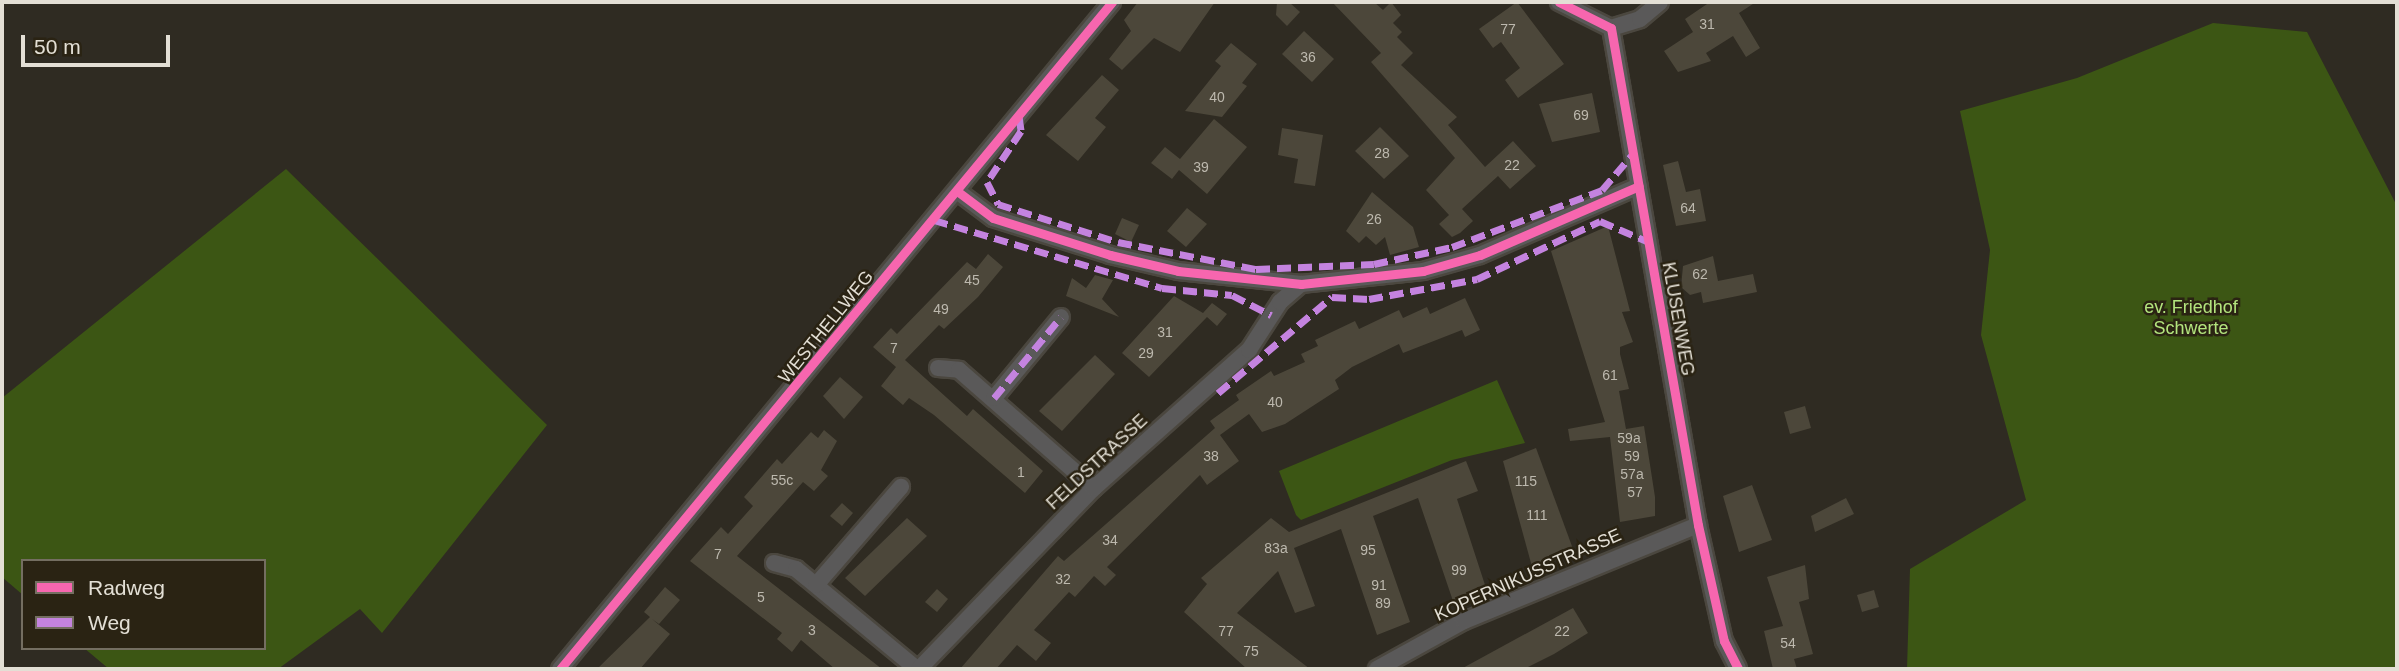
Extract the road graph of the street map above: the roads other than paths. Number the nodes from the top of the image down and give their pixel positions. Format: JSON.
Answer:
{"nodes":[{"id":1,"x":1112,"y":2,"type":"edge"},
{"id":2,"x":1559,"y":2,"type":"edge"},
{"id":3,"x":1661,"y":2,"type":"edge"},
{"id":4,"x":1611,"y":28,"type":"junction"},
{"id":5,"x":1639,"y":187,"type":"junction"},
{"id":6,"x":957,"y":191,"type":"junction"},
{"id":7,"x":1301,"y":284,"type":"junction"},
{"id":8,"x":1061,"y":317,"type":"dead end"},
{"id":9,"x":938,"y":368,"type":"dead end"},
{"id":10,"x":994,"y":398,"type":"junction"},
{"id":11,"x":901,"y":487,"type":"dead end"},
{"id":12,"x":1094,"y":488,"type":"junction"},
{"id":13,"x":1698,"y":525,"type":"junction"},
{"id":14,"x":774,"y":562,"type":"dead end"},
{"id":15,"x":816,"y":585,"type":"junction"},
{"id":16,"x":560,"y":669,"type":"edge"},
{"id":17,"x":918,"y":669,"type":"edge"},
{"id":18,"x":1377,"y":669,"type":"edge"},
{"id":19,"x":1738,"y":669,"type":"edge"}],
"edges":[{"from":1,"to":6,"type":"street","name":"WESTHELLWEG"},
{"from":2,"to":4,"type":"street"},
{"from":3,"to":4,"type":"street"},
{"from":4,"to":5,"type":"street","name":"KLUSENWEG"},
{"from":5,"to":7,"type":"street"},
{"from":5,"to":13,"type":"street","name":"KLUSENWEG"},
{"from":6,"to":7,"type":"street"},
{"from":6,"to":16,"type":"street","name":"WESTHELLWEG"},
{"from":7,"to":12,"type":"street","name":"FELDSTRASSE"},
{"from":8,"to":10,"type":"street"},
{"from":9,"to":10,"type":"street"},
{"from":10,"to":12,"type":"street"},
{"from":11,"to":15,"type":"street"},
{"from":12,"to":17,"type":"street","name":"FELDSTRASSE"},
{"from":13,"to":18,"type":"street","name":"KOPERNIKUSSTRASSE"},
{"from":13,"to":19,"type":"street","name":"KLUSENWEG"},
{"from":14,"to":15,"type":"street"},
{"from":15,"to":17,"type":"street"}]}
